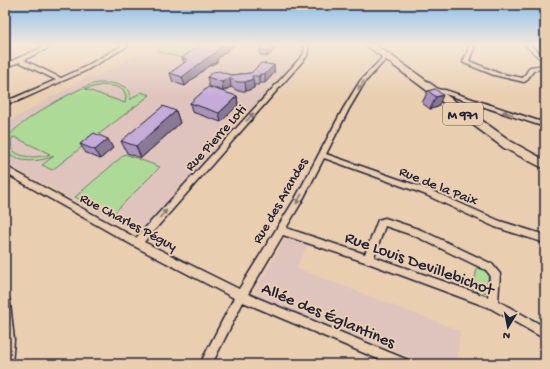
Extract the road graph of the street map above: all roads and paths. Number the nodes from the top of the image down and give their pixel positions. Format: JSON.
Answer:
{"nodes":[{"id":1,"x":14,"y":62,"type":"edge"},
{"id":2,"x":25,"y":62,"type":"edge"},
{"id":3,"x":96,"y":62,"type":"edge"},
{"id":4,"x":299,"y":62,"type":"edge"},
{"id":5,"x":380,"y":62,"type":"edge"},
{"id":6,"x":395,"y":62,"type":"edge"},
{"id":7,"x":469,"y":62,"type":"edge"},
{"id":8,"x":5,"y":66,"type":"edge"},
{"id":9,"x":545,"y":67,"type":"edge"},
{"id":10,"x":61,"y":80,"type":"junction"},
{"id":11,"x":434,"y":91,"type":"junction"},
{"id":12,"x":5,"y":102,"type":"edge"},
{"id":13,"x":545,"y":125,"type":"edge"},
{"id":14,"x":322,"y":155,"type":"junction"},
{"id":15,"x":545,"y":165,"type":"edge"},
{"id":16,"x":5,"y":169,"type":"edge"},
{"id":17,"x":280,"y":230,"type":"junction"},
{"id":18,"x":545,"y":239,"type":"edge"},
{"id":19,"x":137,"y":243,"type":"junction"},
{"id":20,"x":368,"y":259,"type":"junction"},
{"id":21,"x":241,"y":296,"type":"junction"},
{"id":22,"x":5,"y":303,"type":"edge"},
{"id":23,"x":493,"y":304,"type":"junction"},
{"id":24,"x":545,"y":333,"type":"edge"},
{"id":25,"x":6,"y":364,"type":"edge"},
{"id":26,"x":206,"y":364,"type":"edge"},
{"id":27,"x":404,"y":364,"type":"edge"}],
"edges":[{"from":1,"to":8,"type":"street"},
{"from":2,"to":10,"type":"street"},
{"from":3,"to":10,"type":"street"},
{"from":19,"to":4,"type":"street","name":"Rue Pierre Loti","one_way":true},
{"from":5,"to":14,"type":"street","name":"Rue des Arandes","one_way":true},
{"from":6,"to":11,"type":"main road","number":"M 971"},
{"from":7,"to":9,"type":"street"},
{"from":10,"to":12,"type":"street"},
{"from":13,"to":11,"type":"street","one_way":true},
{"from":11,"to":15,"type":"main road","number":"M 971"},
{"from":14,"to":17,"type":"street","name":"Rue des Arandes","one_way":true},
{"from":14,"to":18,"type":"street","name":"Rue de la Paix"},
{"from":16,"to":19,"type":"street","name":"Rue Charles Péguy"},
{"from":17,"to":20,"type":"street","name":"Rue Louis Devillebichot"},
{"from":17,"to":21,"type":"street","name":"Rue des Arandes"},
{"from":19,"to":21,"type":"street","name":"Rue Charles Péguy"},
{"from":20,"to":23,"type":"street","name":"Rue Louis Devillebichot"},
{"from":20,"to":23,"type":"street"},
{"from":21,"to":26,"type":"street","name":"Rue des Arandes"},
{"from":21,"to":27,"type":"street","name":"Allée des Églantines"},
{"from":22,"to":25,"type":"street"},
{"from":23,"to":24,"type":"street","name":"Rue Louis Devillebichot"}]}
